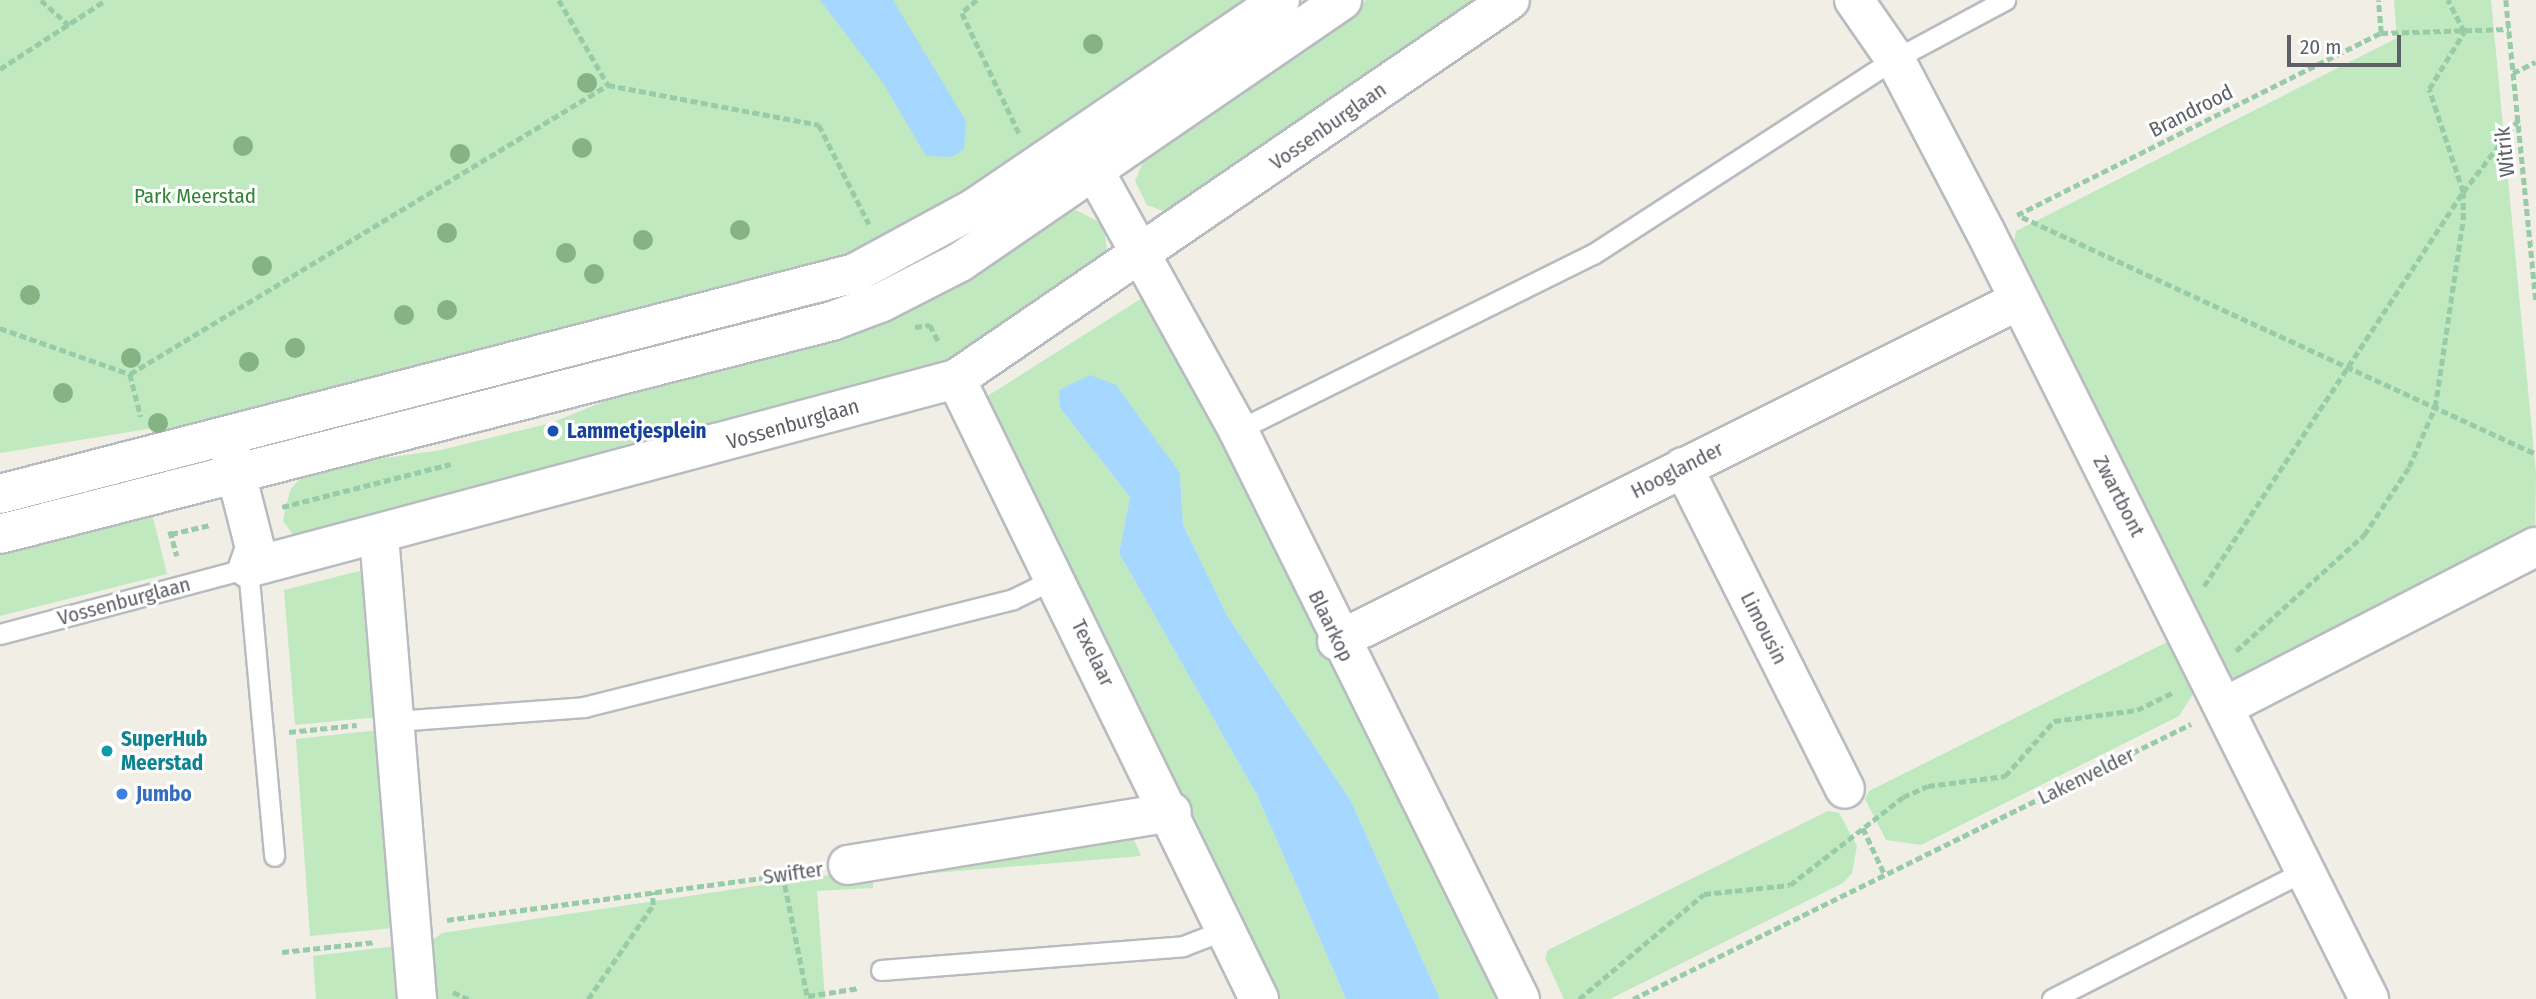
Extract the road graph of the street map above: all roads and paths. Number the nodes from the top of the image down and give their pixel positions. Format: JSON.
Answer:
{"nodes":[{"id":1,"x":41,"y":0,"type":"edge"},
{"id":2,"x":106,"y":0,"type":"edge"},
{"id":3,"x":559,"y":0,"type":"edge"},
{"id":4,"x":977,"y":0,"type":"edge"},
{"id":5,"x":1280,"y":0,"type":"edge"},
{"id":6,"x":1342,"y":0,"type":"edge"},
{"id":7,"x":1510,"y":0,"type":"edge"},
{"id":8,"x":1854,"y":0,"type":"edge"},
{"id":9,"x":2005,"y":0,"type":"edge"},
{"id":10,"x":2378,"y":0,"type":"edge"},
{"id":11,"x":2506,"y":0,"type":"edge"},
{"id":12,"x":69,"y":25,"type":"junction"},
{"id":13,"x":2509,"y":29,"type":"junction"},
{"id":14,"x":2381,"y":33,"type":"junction"},
{"id":15,"x":1895,"y":59,"type":"junction"},
{"id":16,"x":2536,"y":62,"type":"edge"},
{"id":17,"x":0,"y":69,"type":"edge"},
{"id":18,"x":2513,"y":73,"type":"junction"},
{"id":19,"x":608,"y":85,"type":"junction"},
{"id":20,"x":2518,"y":120,"type":"junction"},
{"id":21,"x":1075,"y":137,"type":"junction"},
{"id":22,"x":1010,"y":142,"type":"dead end"},
{"id":23,"x":1098,"y":168,"type":"junction"},
{"id":24,"x":2001,"y":223,"type":"junction"},
{"id":25,"x":1144,"y":253,"type":"junction"},
{"id":26,"x":885,"y":258,"type":"junction"},
{"id":27,"x":900,"y":293,"type":"junction"},
{"id":28,"x":2018,"y":300,"type":"junction"},
{"id":29,"x":2536,"y":302,"type":"edge"},
{"id":30,"x":0,"y":328,"type":"edge"},
{"id":31,"x":2348,"y":368,"type":"junction"},
{"id":32,"x":956,"y":379,"type":"junction"},
{"id":33,"x":1238,"y":430,"type":"junction"},
{"id":34,"x":227,"y":436,"type":"junction"},
{"id":35,"x":2536,"y":454,"type":"edge"},
{"id":36,"x":451,"y":464,"type":"dead end"},
{"id":37,"x":1683,"y":467,"type":"junction"},
{"id":38,"x":236,"y":474,"type":"junction"},
{"id":39,"x":0,"y":494,"type":"edge"},
{"id":40,"x":247,"y":516,"type":"junction"},
{"id":41,"x":0,"y":534,"type":"edge"},
{"id":42,"x":171,"y":534,"type":"dead end"},
{"id":43,"x":379,"y":536,"type":"junction"},
{"id":44,"x":2536,"y":547,"type":"edge"},
{"id":45,"x":248,"y":568,"type":"junction"},
{"id":46,"x":1056,"y":578,"type":"junction"},
{"id":47,"x":2182,"y":619,"type":"junction"},
{"id":48,"x":0,"y":634,"type":"edge"},
{"id":49,"x":1337,"y":640,"type":"junction"},
{"id":50,"x":2226,"y":706,"type":"junction"},
{"id":51,"x":394,"y":721,"type":"junction"},
{"id":52,"x":267,"y":734,"type":"junction"},
{"id":53,"x":1845,"y":789,"type":"joint"},
{"id":54,"x":1172,"y":812,"type":"junction"},
{"id":55,"x":274,"y":856,"type":"dead end"},
{"id":56,"x":848,"y":865,"type":"joint"},
{"id":57,"x":2308,"y":869,"type":"junction"},
{"id":58,"x":783,"y":875,"type":"junction"},
{"id":59,"x":1885,"y":875,"type":"junction"},
{"id":60,"x":652,"y":892,"type":"junction"},
{"id":61,"x":1227,"y":929,"type":"junction"},
{"id":62,"x":412,"y":931,"type":"junction"},
{"id":63,"x":282,"y":952,"type":"dead end"},
{"id":64,"x":881,"y":970,"type":"joint"},
{"id":65,"x":808,"y":997,"type":"edge"},
{"id":66,"x":417,"y":999,"type":"edge"},
{"id":67,"x":588,"y":999,"type":"edge"},
{"id":68,"x":1259,"y":999,"type":"edge"},
{"id":69,"x":1520,"y":999,"type":"edge"},
{"id":70,"x":1633,"y":999,"type":"edge"},
{"id":71,"x":2052,"y":999,"type":"edge"},
{"id":72,"x":2369,"y":999,"type":"edge"}],
"edges":[{"from":1,"to":12,"type":"path"},
{"from":2,"to":12,"type":"path"},
{"from":3,"to":19,"type":"path"},
{"from":4,"to":22,"type":"path"},
{"from":5,"to":21,"type":"street"},
{"from":6,"to":23,"type":"street"},
{"from":7,"to":25,"type":"street","name":"Vossenburglaan"},
{"from":8,"to":15,"type":"street","name":"Zwartbont"},
{"from":9,"to":15,"type":"lane"},
{"from":10,"to":14,"type":"path"},
{"from":11,"to":13,"type":"path","name":"Witrik"},
{"from":12,"to":17,"type":"path"},
{"from":13,"to":14,"type":"path"},
{"from":13,"to":18,"type":"path","name":"Witrik"},
{"from":14,"to":24,"type":"path","name":"Brandrood"},
{"from":15,"to":24,"type":"street","name":"Zwartbont"},
{"from":15,"to":33,"type":"lane"},
{"from":16,"to":18,"type":"path"},
{"from":18,"to":20,"type":"path","name":"Witrik"},
{"from":19,"to":26,"type":"path"},
{"from":19,"to":30,"type":"path"},
{"from":20,"to":29,"type":"path","name":"Witrik"},
{"from":20,"to":31,"type":"path"},
{"from":21,"to":23,"type":"street"},
{"from":21,"to":26,"type":"street"},
{"from":23,"to":25,"type":"street"},
{"from":23,"to":27,"type":"street"},
{"from":24,"to":28,"type":"street","name":"Zwartbont"},
{"from":24,"to":31,"type":"path"},
{"from":25,"to":32,"type":"street","name":"Vossenburglaan"},
{"from":25,"to":33,"type":"street","name":"Blaarkop"},
{"from":26,"to":34,"type":"street"},
{"from":27,"to":32,"type":"path"},
{"from":27,"to":38,"type":"street"},
{"from":28,"to":37,"type":"street","name":"Hooglander"},
{"from":28,"to":47,"type":"street","name":"Zwartbont"},
{"from":31,"to":35,"type":"path"},
{"from":31,"to":47,"type":"path"},
{"from":32,"to":43,"type":"street","name":"Vossenburglaan"},
{"from":32,"to":46,"type":"street","name":"Texelaar"},
{"from":33,"to":49,"type":"street","name":"Blaarkop"},
{"from":34,"to":38,"type":"street"},
{"from":34,"to":39,"type":"street"},
{"from":36,"to":40,"type":"path"},
{"from":37,"to":49,"type":"street","name":"Hooglander"},
{"from":37,"to":53,"type":"street","name":"Limousin"},
{"from":38,"to":40,"type":"street"},
{"from":38,"to":41,"type":"street"},
{"from":40,"to":42,"type":"path"},
{"from":40,"to":45,"type":"street"},
{"from":43,"to":45,"type":"street","name":"Vossenburglaan"},
{"from":43,"to":51,"type":"street"},
{"from":44,"to":50,"type":"street"},
{"from":45,"to":48,"type":"lane","name":"Vossenburglaan"},
{"from":45,"to":52,"type":"lane"},
{"from":46,"to":51,"type":"lane"},
{"from":46,"to":54,"type":"street","name":"Texelaar"},
{"from":47,"to":50,"type":"street","name":"Zwartbont"},
{"from":49,"to":69,"type":"street","name":"Blaarkop"},
{"from":50,"to":57,"type":"street","name":"Zwartbont"},
{"from":50,"to":59,"type":"path","name":"Lakenvelder"},
{"from":51,"to":52,"type":"path"},
{"from":51,"to":62,"type":"street"},
{"from":52,"to":55,"type":"lane"},
{"from":53,"to":59,"type":"path"},
{"from":54,"to":56,"type":"street","name":"Swifter"},
{"from":54,"to":61,"type":"street","name":"Texelaar"},
{"from":56,"to":58,"type":"path","name":"Swifter"},
{"from":57,"to":71,"type":"lane"},
{"from":57,"to":72,"type":"street","name":"Zwartbont"},
{"from":58,"to":60,"type":"path","name":"Swifter"},
{"from":58,"to":65,"type":"path"},
{"from":59,"to":70,"type":"path","name":"Lakenvelder"},
{"from":60,"to":62,"type":"path","name":"Swifter"},
{"from":60,"to":67,"type":"path"},
{"from":61,"to":64,"type":"lane"},
{"from":61,"to":68,"type":"street","name":"Texelaar"},
{"from":62,"to":63,"type":"path","name":"Swifter"},
{"from":62,"to":66,"type":"street"},
{"from":64,"to":65,"type":"path"}]}
